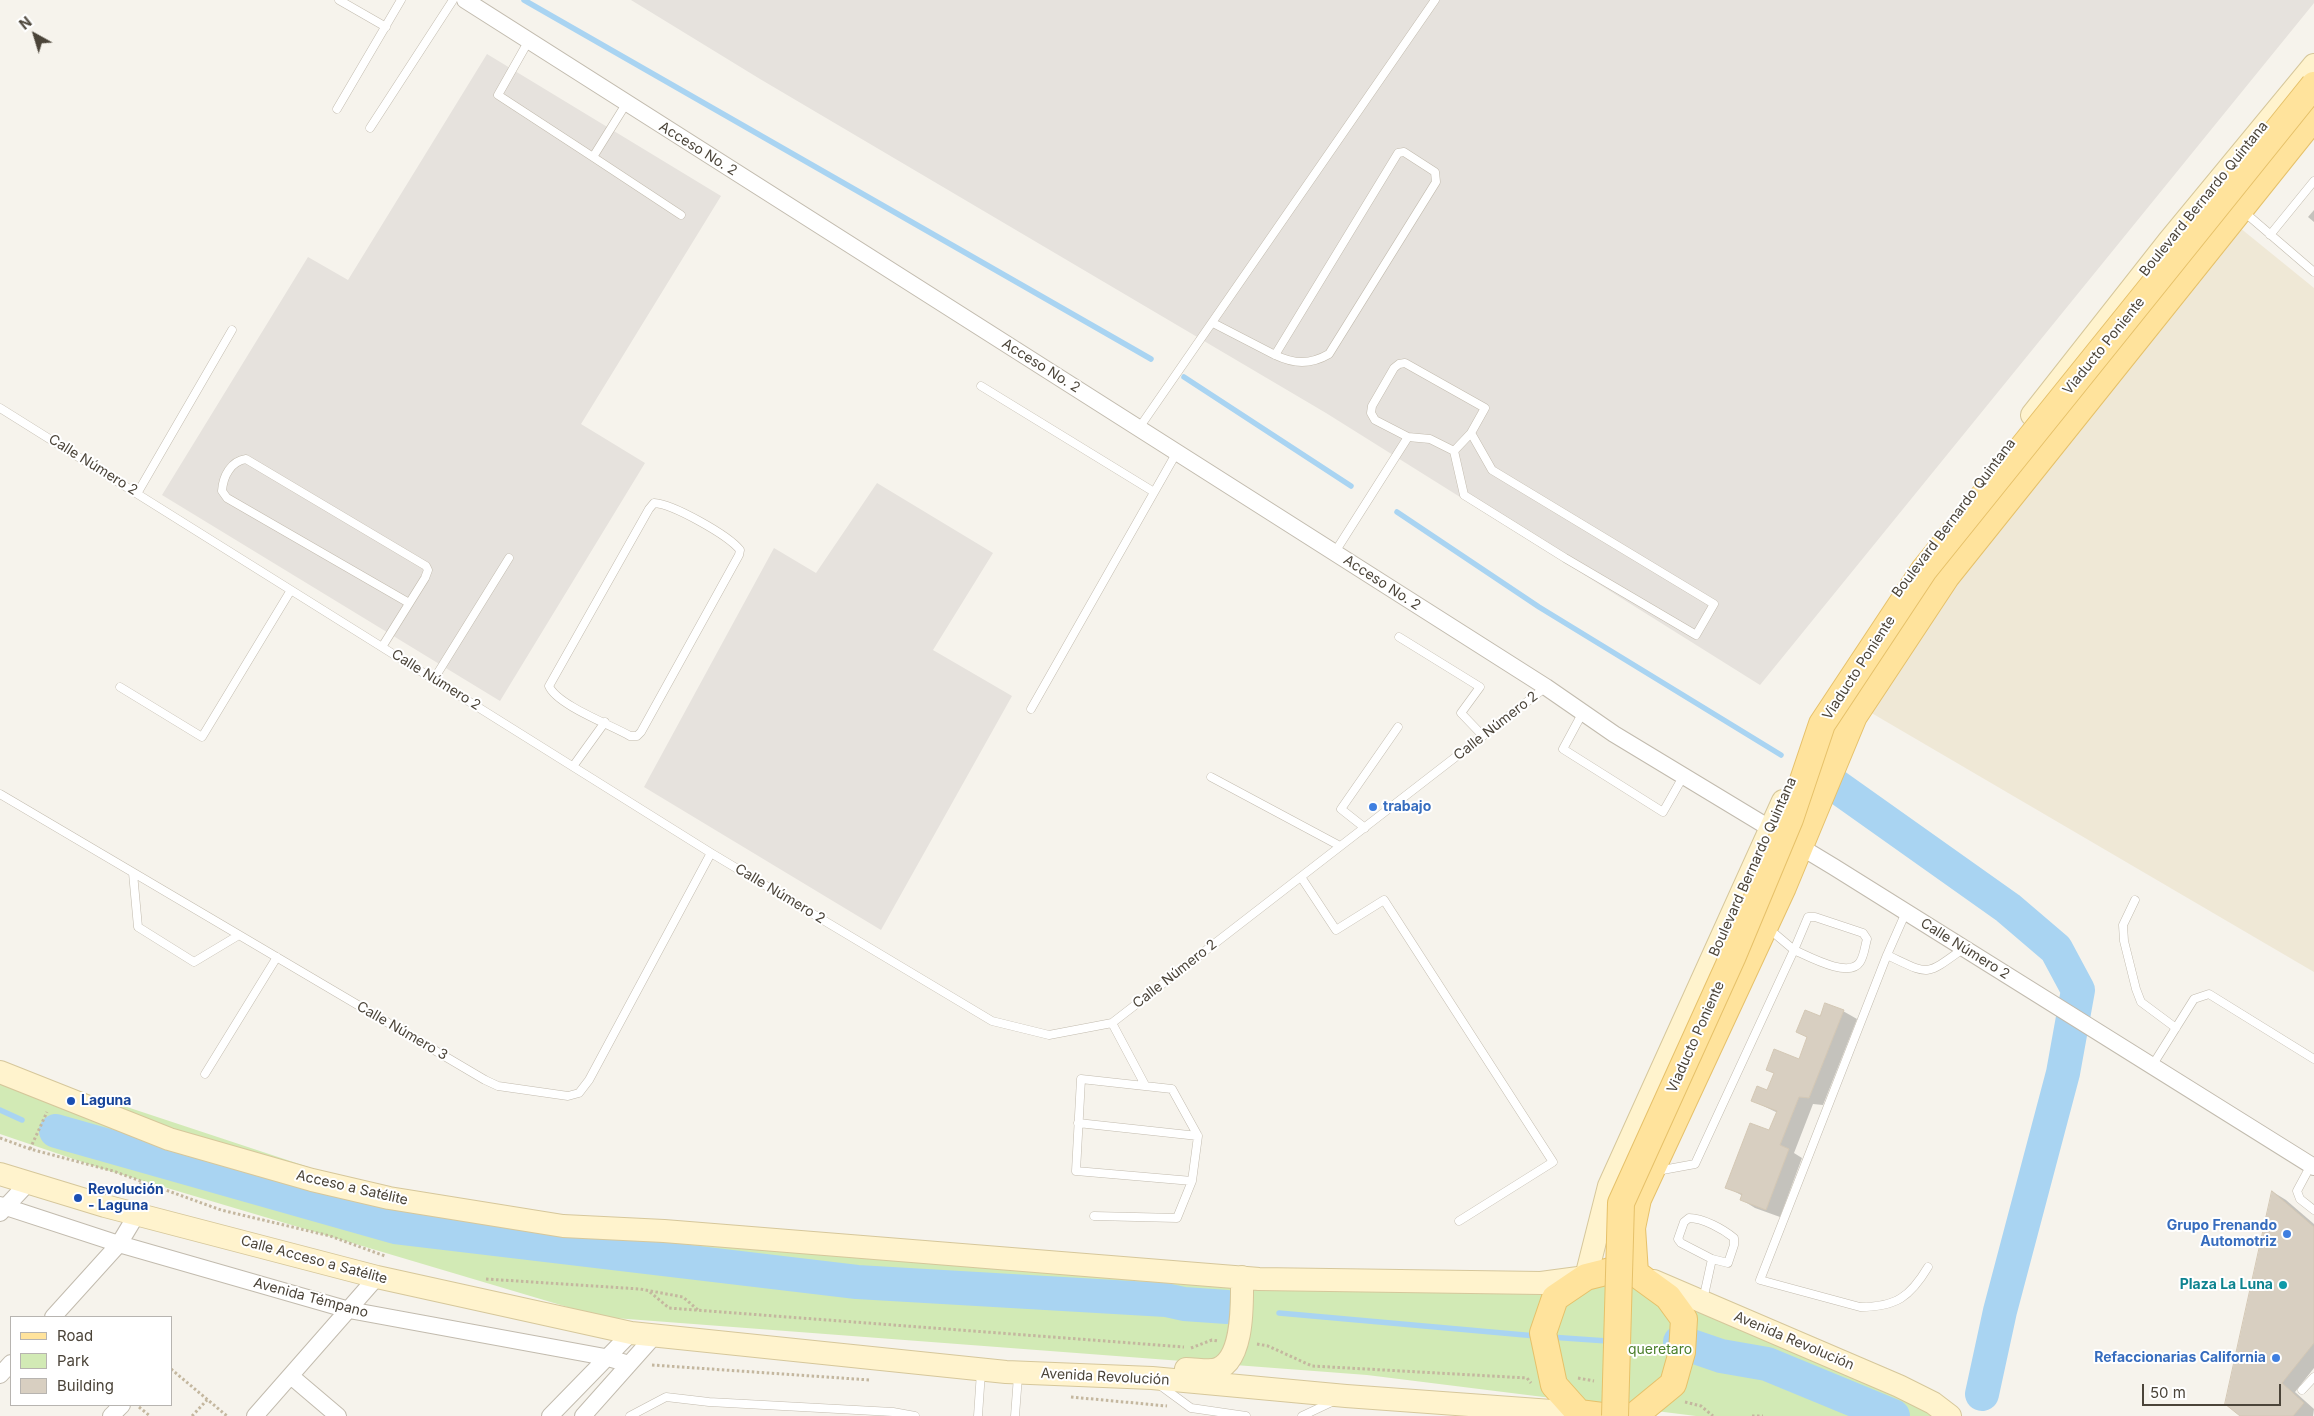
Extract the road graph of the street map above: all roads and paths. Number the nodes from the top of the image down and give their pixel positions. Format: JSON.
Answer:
{"nodes":[{"id":1,"x":339,"y":0,"type":"edge"},
{"id":2,"x":401,"y":0,"type":"edge"},
{"id":3,"x":452,"y":0,"type":"edge"},
{"id":4,"x":466,"y":0,"type":"edge"},
{"id":5,"x":1435,"y":0,"type":"edge"},
{"id":6,"x":386,"y":27,"type":"junction"},
{"id":7,"x":528,"y":42,"type":"junction"},
{"id":8,"x":2314,"y":65,"type":"edge"},
{"id":9,"x":2314,"y":85,"type":"edge"},
{"id":10,"x":626,"y":104,"type":"junction"},
{"id":11,"x":337,"y":110,"type":"dead end"},
{"id":12,"x":2314,"y":117,"type":"edge"},
{"id":13,"x":370,"y":128,"type":"dead end"},
{"id":14,"x":593,"y":157,"type":"junction"},
{"id":15,"x":2314,"y":181,"type":"edge"},
{"id":16,"x":2240,"y":208,"type":"junction"},
{"id":17,"x":681,"y":216,"type":"dead end"},
{"id":18,"x":2270,"y":235,"type":"junction"},
{"id":19,"x":2314,"y":272,"type":"edge"},
{"id":20,"x":1213,"y":323,"type":"junction"},
{"id":21,"x":232,"y":330,"type":"dead end"},
{"id":22,"x":1274,"y":354,"type":"junction"},
{"id":23,"x":981,"y":386,"type":"dead end"},
{"id":24,"x":0,"y":408,"type":"edge"},
{"id":25,"x":1140,"y":428,"type":"junction"},
{"id":26,"x":1471,"y":433,"type":"junction"},
{"id":27,"x":1408,"y":437,"type":"junction"},
{"id":28,"x":1454,"y":451,"type":"junction"},
{"id":29,"x":1178,"y":452,"type":"junction"},
{"id":30,"x":138,"y":492,"type":"junction"},
{"id":31,"x":1154,"y":492,"type":"junction"},
{"id":32,"x":1334,"y":552,"type":"junction"},
{"id":33,"x":509,"y":558,"type":"dead end"},
{"id":34,"x":291,"y":590,"type":"junction"},
{"id":35,"x":409,"y":603,"type":"junction"},
{"id":36,"x":1399,"y":637,"type":"dead end"},
{"id":37,"x":382,"y":647,"type":"junction"},
{"id":38,"x":434,"y":679,"type":"junction"},
{"id":39,"x":120,"y":687,"type":"dead end"},
{"id":40,"x":1546,"y":687,"type":"junction"},
{"id":41,"x":1031,"y":709,"type":"dead end"},
{"id":42,"x":1583,"y":712,"type":"junction"},
{"id":43,"x":605,"y":722,"type":"junction"},
{"id":44,"x":1398,"y":727,"type":"dead end"},
{"id":45,"x":1614,"y":734,"type":"joint"},
{"id":46,"x":1483,"y":736,"type":"junction"},
{"id":47,"x":574,"y":766,"type":"junction"},
{"id":48,"x":1684,"y":775,"type":"junction"},
{"id":49,"x":1211,"y":777,"type":"dead end"},
{"id":50,"x":0,"y":794,"type":"edge"},
{"id":51,"x":1775,"y":822,"type":"junction"},
{"id":52,"x":1364,"y":828,"type":"junction"},
{"id":53,"x":1799,"y":845,"type":"junction"},
{"id":54,"x":1340,"y":846,"type":"junction"},
{"id":55,"x":711,"y":853,"type":"junction"},
{"id":56,"x":133,"y":872,"type":"junction"},
{"id":57,"x":1301,"y":877,"type":"junction"},
{"id":58,"x":2136,"y":900,"type":"dead end"},
{"id":59,"x":1906,"y":912,"type":"junction"},
{"id":60,"x":1765,"y":925,"type":"junction"},
{"id":61,"x":239,"y":935,"type":"junction"},
{"id":62,"x":1964,"y":948,"type":"junction"},
{"id":63,"x":1794,"y":950,"type":"junction"},
{"id":64,"x":1887,"y":955,"type":"junction"},
{"id":65,"x":277,"y":957,"type":"junction"},
{"id":66,"x":1112,"y":1024,"type":"junction"},
{"id":67,"x":2176,"y":1028,"type":"junction"},
{"id":68,"x":2314,"y":1059,"type":"edge"},
{"id":69,"x":2152,"y":1066,"type":"junction"},
{"id":70,"x":0,"y":1072,"type":"edge"},
{"id":71,"x":205,"y":1074,"type":"dead end"},
{"id":72,"x":1145,"y":1085,"type":"junction"},
{"id":73,"x":49,"y":1102,"type":"junction"},
{"id":74,"x":1078,"y":1123,"type":"junction"},
{"id":75,"x":1198,"y":1136,"type":"junction"},
{"id":76,"x":0,"y":1138,"type":"edge"},
{"id":77,"x":30,"y":1149,"type":"junction"},
{"id":78,"x":2313,"y":1166,"type":"edge"},
{"id":79,"x":1650,"y":1172,"type":"junction"},
{"id":80,"x":9,"y":1180,"type":"edge"},
{"id":81,"x":1192,"y":1181,"type":"junction"},
{"id":82,"x":2,"y":1208,"type":"edge"},
{"id":83,"x":2314,"y":1210,"type":"edge"},
{"id":84,"x":137,"y":1214,"type":"junction"},
{"id":85,"x":1094,"y":1216,"type":"dead end"},
{"id":86,"x":1459,"y":1221,"type":"dead end"},
{"id":87,"x":119,"y":1244,"type":"junction"},
{"id":88,"x":390,"y":1258,"type":"dead end"},
{"id":89,"x":1712,"y":1259,"type":"junction"},
{"id":90,"x":1928,"y":1267,"type":"dead end"},
{"id":91,"x":1635,"y":1273,"type":"junction"},
{"id":92,"x":1586,"y":1277,"type":"junction"},
{"id":93,"x":377,"y":1278,"type":"junction"},
{"id":94,"x":478,"y":1278,"type":"dead end"},
{"id":95,"x":1242,"y":1283,"type":"junction"},
{"id":96,"x":1703,"y":1302,"type":"junction"},
{"id":97,"x":349,"y":1310,"type":"junction"},
{"id":98,"x":699,"y":1311,"type":"dead end"},
{"id":99,"x":58,"y":1316,"type":"edge"},
{"id":100,"x":631,"y":1333,"type":"junction"},
{"id":101,"x":656,"y":1334,"type":"junction"},
{"id":102,"x":605,"y":1357,"type":"junction"},
{"id":103,"x":10,"y":1364,"type":"edge"},
{"id":104,"x":636,"y":1364,"type":"junction"},
{"id":105,"x":172,"y":1370,"type":"edge"},
{"id":106,"x":981,"y":1370,"type":"junction"},
{"id":107,"x":1018,"y":1372,"type":"junction"},
{"id":108,"x":0,"y":1375,"type":"edge"},
{"id":109,"x":292,"y":1377,"type":"junction"},
{"id":110,"x":1098,"y":1377,"type":"junction"},
{"id":111,"x":2314,"y":1377,"type":"edge"},
{"id":112,"x":1152,"y":1378,"type":"junction"},
{"id":113,"x":871,"y":1380,"type":"dead end"},
{"id":114,"x":2302,"y":1390,"type":"dead end"},
{"id":115,"x":1064,"y":1396,"type":"dead end"},
{"id":116,"x":1346,"y":1396,"type":"junction"},
{"id":117,"x":207,"y":1400,"type":"junction"},
{"id":118,"x":121,"y":1406,"type":"edge"},
{"id":119,"x":138,"y":1406,"type":"edge"},
{"id":120,"x":1176,"y":1406,"type":"dead end"},
{"id":121,"x":1587,"y":1415,"type":"edge"},
{"id":122,"x":111,"y":1416,"type":"edge"},
{"id":123,"x":150,"y":1416,"type":"edge"},
{"id":124,"x":192,"y":1416,"type":"edge"},
{"id":125,"x":227,"y":1416,"type":"edge"},
{"id":126,"x":255,"y":1416,"type":"edge"},
{"id":127,"x":338,"y":1416,"type":"edge"},
{"id":128,"x":550,"y":1416,"type":"edge"},
{"id":129,"x":583,"y":1416,"type":"edge"},
{"id":130,"x":630,"y":1416,"type":"edge"},
{"id":131,"x":915,"y":1416,"type":"edge"},
{"id":132,"x":978,"y":1416,"type":"edge"},
{"id":133,"x":1014,"y":1416,"type":"edge"},
{"id":134,"x":1246,"y":1416,"type":"edge"},
{"id":135,"x":1302,"y":1416,"type":"edge"},
{"id":136,"x":1615,"y":1416,"type":"edge"},
{"id":137,"x":1634,"y":1416,"type":"edge"},
{"id":138,"x":1752,"y":1416,"type":"edge"},
{"id":139,"x":1762,"y":1416,"type":"edge"},
{"id":140,"x":1950,"y":1416,"type":"edge"}],
"edges":[{"from":1,"to":6,"type":"lane"},
{"from":2,"to":6,"type":"lane"},
{"from":3,"to":13,"type":"lane"},
{"from":4,"to":7,"type":"street","name":"Acceso No. 2"},
{"from":5,"to":20,"type":"lane"},
{"from":6,"to":11,"type":"lane"},
{"from":7,"to":10,"type":"street","name":"Acceso No. 2"},
{"from":7,"to":14,"type":"lane"},
{"from":8,"to":51,"type":"main road","name":"Boulevard Bernardo Quintana"},
{"from":9,"to":136,"type":"main road","name":"Viaducto Poniente","bridge":true},
{"from":10,"to":14,"type":"lane"},
{"from":10,"to":25,"type":"street","name":"Acceso No. 2"},
{"from":12,"to":16,"type":"main road","name":"Boulevard Bernardo Quintana"},
{"from":14,"to":17,"type":"lane"},
{"from":15,"to":18,"type":"lane"},
{"from":16,"to":18,"type":"lane"},
{"from":16,"to":53,"type":"main road","name":"Boulevard Bernardo Quintana"},
{"from":18,"to":19,"type":"lane"},
{"from":20,"to":22,"type":"lane"},
{"from":20,"to":25,"type":"lane"},
{"from":21,"to":30,"type":"lane"},
{"from":22,"to":22,"type":"lane"},
{"from":23,"to":31,"type":"lane"},
{"from":24,"to":30,"type":"lane","name":"Calle Número 2"},
{"from":25,"to":29,"type":"street","name":"Acceso No. 2"},
{"from":26,"to":27,"type":"lane"},
{"from":26,"to":28,"type":"lane"},
{"from":26,"to":28,"type":"lane"},
{"from":27,"to":28,"type":"lane"},
{"from":27,"to":32,"type":"lane"},
{"from":29,"to":31,"type":"lane"},
{"from":29,"to":32,"type":"street","name":"Acceso No. 2"},
{"from":30,"to":34,"type":"lane","name":"Calle Número 2"},
{"from":31,"to":41,"type":"lane"},
{"from":32,"to":40,"type":"street","name":"Acceso No. 2"},
{"from":33,"to":38,"type":"lane"},
{"from":34,"to":37,"type":"lane","name":"Calle Número 2"},
{"from":34,"to":39,"type":"lane"},
{"from":35,"to":35,"type":"lane"},
{"from":35,"to":37,"type":"lane"},
{"from":36,"to":46,"type":"lane"},
{"from":37,"to":38,"type":"lane","name":"Calle Número 2"},
{"from":38,"to":47,"type":"lane","name":"Calle Número 2"},
{"from":40,"to":42,"type":"street","name":"Acceso No. 2"},
{"from":40,"to":46,"type":"lane","name":"Calle Número 2"},
{"from":42,"to":45,"type":"street","name":"Acceso No. 2"},
{"from":42,"to":48,"type":"lane"},
{"from":43,"to":43,"type":"lane"},
{"from":43,"to":47,"type":"lane"},
{"from":44,"to":52,"type":"lane"},
{"from":45,"to":48,"type":"street","name":"Calle Número 2"},
{"from":46,"to":52,"type":"lane","name":"Calle Número 2"},
{"from":47,"to":55,"type":"lane","name":"Calle Número 2"},
{"from":48,"to":51,"type":"street","name":"Calle Número 2"},
{"from":49,"to":54,"type":"lane"},
{"from":50,"to":56,"type":"lane","name":"Calle Número 3"},
{"from":51,"to":53,"type":"street","name":"Calle Número 2"},
{"from":51,"to":92,"type":"main road","name":"Boulevard Bernardo Quintana"},
{"from":52,"to":54,"type":"lane","name":"Calle Número 2"},
{"from":53,"to":59,"type":"street","name":"Calle Número 2"},
{"from":53,"to":60,"type":"main road","name":"Boulevard Bernardo Quintana"},
{"from":54,"to":57,"type":"lane","name":"Calle Número 2"},
{"from":55,"to":65,"type":"lane","name":"Calle Número 3"},
{"from":55,"to":66,"type":"lane","name":"Calle Número 2"},
{"from":56,"to":61,"type":"lane","name":"Calle Número 3"},
{"from":56,"to":61,"type":"lane"},
{"from":57,"to":66,"type":"lane","name":"Calle Número 2"},
{"from":57,"to":86,"type":"lane"},
{"from":58,"to":67,"type":"lane"},
{"from":59,"to":62,"type":"street","name":"Calle Número 2"},
{"from":59,"to":64,"type":"lane"},
{"from":60,"to":63,"type":"lane"},
{"from":60,"to":79,"type":"main road","name":"Boulevard Bernardo Quintana"},
{"from":61,"to":65,"type":"lane","name":"Calle Número 3"},
{"from":62,"to":64,"type":"lane"},
{"from":62,"to":69,"type":"street","name":"Calle Número 2"},
{"from":63,"to":63,"type":"lane"},
{"from":63,"to":79,"type":"lane"},
{"from":64,"to":90,"type":"lane"},
{"from":65,"to":71,"type":"lane"},
{"from":66,"to":72,"type":"lane"},
{"from":67,"to":68,"type":"lane"},
{"from":67,"to":69,"type":"lane"},
{"from":69,"to":78,"type":"street","name":"Calle Número 2"},
{"from":70,"to":73,"type":"main road"},
{"from":72,"to":74,"type":"lane"},
{"from":72,"to":75,"type":"lane"},
{"from":73,"to":77,"type":"path"},
{"from":73,"to":95,"type":"main road","name":"Acceso a Satélite"},
{"from":74,"to":75,"type":"lane"},
{"from":74,"to":81,"type":"lane"},
{"from":75,"to":81,"type":"lane"},
{"from":76,"to":77,"type":"path"},
{"from":77,"to":88,"type":"path"},
{"from":78,"to":83,"type":"lane"},
{"from":79,"to":91,"type":"main road","name":"Boulevard Bernardo Quintana"},
{"from":80,"to":82,"type":"street"},
{"from":80,"to":84,"type":"main road","name":"Calle Acceso a Satélite"},
{"from":81,"to":85,"type":"lane"},
{"from":82,"to":87,"type":"street","name":"Avenida Témpano"},
{"from":84,"to":87,"type":"street"},
{"from":84,"to":93,"type":"main road","name":"Calle Acceso a Satélite"},
{"from":87,"to":97,"type":"street","name":"Avenida Témpano"},
{"from":87,"to":99,"type":"street"},
{"from":89,"to":89,"type":"lane"},
{"from":89,"to":96,"type":"lane"},
{"from":91,"to":92,"type":"main road"},
{"from":91,"to":96,"type":"main road","name":"Avenida Revolución"},
{"from":91,"to":137,"type":"main road"},
{"from":92,"to":95,"type":"main road"},
{"from":92,"to":121,"type":"main road"},
{"from":93,"to":97,"type":"street"},
{"from":93,"to":100,"type":"main road","name":"Calle Acceso a Satélite"},
{"from":94,"to":98,"type":"path"},
{"from":95,"to":110,"type":"main road"},
{"from":96,"to":140,"type":"main road","name":"Avenida Revolución"},
{"from":97,"to":102,"type":"street","name":"Avenida Témpano"},
{"from":97,"to":109,"type":"street"},
{"from":100,"to":101,"type":"main road","name":"Avenida Revolución"},
{"from":100,"to":102,"type":"street"},
{"from":101,"to":104,"type":"street"},
{"from":101,"to":106,"type":"main road","name":"Avenida Revolución"},
{"from":102,"to":104,"type":"street","name":"Avenida Témpano"},
{"from":102,"to":128,"type":"street"},
{"from":103,"to":108,"type":"street"},
{"from":104,"to":113,"type":"path"},
{"from":104,"to":129,"type":"street"},
{"from":105,"to":117,"type":"path"},
{"from":106,"to":107,"type":"main road","name":"Avenida Revolución"},
{"from":106,"to":132,"type":"lane"},
{"from":107,"to":110,"type":"main road","name":"Avenida Revolución"},
{"from":107,"to":133,"type":"lane"},
{"from":109,"to":126,"type":"street"},
{"from":109,"to":127,"type":"street"},
{"from":110,"to":112,"type":"main road","name":"Avenida Revolución"},
{"from":111,"to":114,"type":"lane"},
{"from":112,"to":116,"type":"main road","name":"Avenida Revolución"},
{"from":112,"to":134,"type":"lane"},
{"from":115,"to":120,"type":"path"},
{"from":116,"to":121,"type":"main road","name":"Avenida Revolución"},
{"from":116,"to":135,"type":"lane"},
{"from":117,"to":124,"type":"path"},
{"from":117,"to":125,"type":"path"},
{"from":118,"to":122,"type":"street"},
{"from":119,"to":123,"type":"path"},
{"from":130,"to":131,"type":"lane"},
{"from":138,"to":139,"type":"path"}]}
